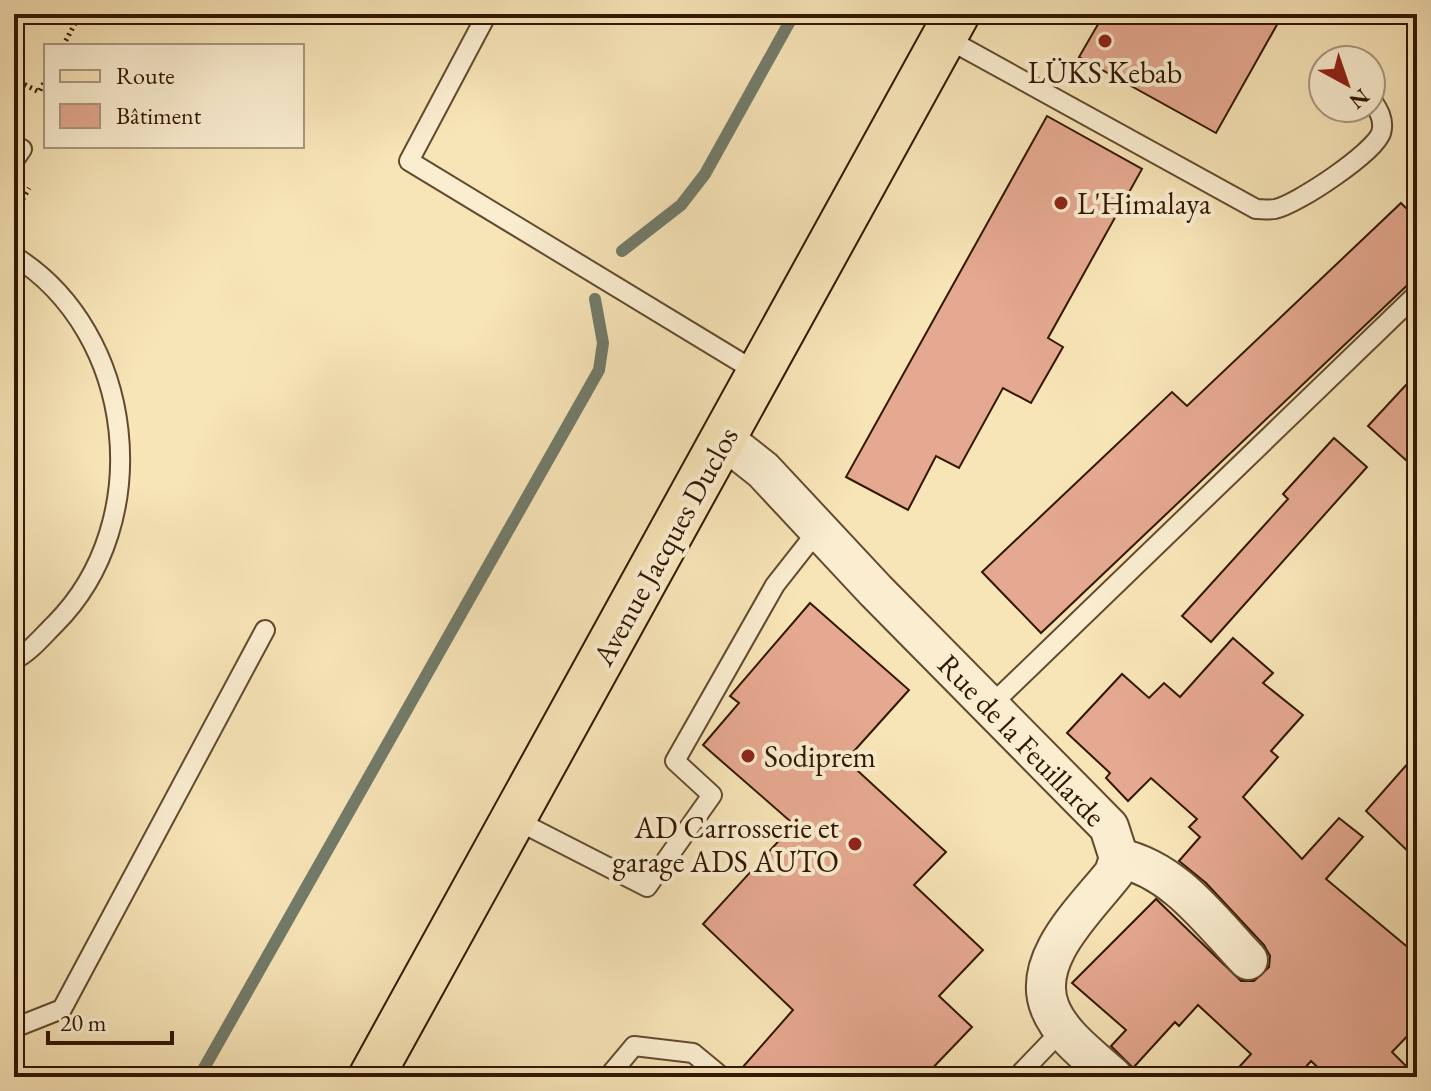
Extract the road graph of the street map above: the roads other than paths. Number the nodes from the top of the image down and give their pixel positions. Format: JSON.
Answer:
{"nodes":[{"id":1,"x":487,"y":14,"type":"edge"},
{"id":2,"x":950,"y":25,"type":"edge"},
{"id":3,"x":1382,"y":124,"type":"edge"},
{"id":4,"x":14,"y":145,"type":"edge"},
{"id":5,"x":14,"y":161,"type":"edge"},
{"id":6,"x":14,"y":256,"type":"edge"},
{"id":7,"x":1417,"y":294,"type":"edge"},
{"id":8,"x":760,"y":374,"type":"junction"},
{"id":9,"x":725,"y":440,"type":"junction"},
{"id":10,"x":819,"y":529,"type":"junction"},
{"id":11,"x":265,"y":630,"type":"dead end"},
{"id":12,"x":14,"y":660,"type":"edge"},
{"id":13,"x":990,"y":706,"type":"junction"},
{"id":14,"x":514,"y":819,"type":"junction"},
{"id":15,"x":1119,"y":858,"type":"junction"},
{"id":16,"x":1248,"y":960,"type":"dead end"},
{"id":17,"x":14,"y":1028,"type":"edge"},
{"id":18,"x":1063,"y":1029,"type":"junction"},
{"id":19,"x":371,"y":1077,"type":"edge"},
{"id":20,"x":608,"y":1077,"type":"edge"},
{"id":21,"x":722,"y":1077,"type":"edge"},
{"id":22,"x":1017,"y":1077,"type":"edge"},
{"id":23,"x":1113,"y":1077,"type":"edge"}],
"edges":[{"from":1,"to":8,"type":"lane"},
{"from":2,"to":3,"type":"lane"},
{"from":2,"to":8,"type":"main road","name":"Avenue Jacques Duclos"},
{"from":4,"to":5,"type":"lane"},
{"from":6,"to":12,"type":"lane"},
{"from":7,"to":13,"type":"lane"},
{"from":8,"to":9,"type":"main road","name":"Avenue Jacques Duclos"},
{"from":9,"to":10,"type":"street","name":"Rue de la Feuillarde"},
{"from":9,"to":14,"type":"main road","name":"Avenue Jacques Duclos"},
{"from":10,"to":13,"type":"street","name":"Rue de la Feuillarde"},
{"from":10,"to":14,"type":"lane"},
{"from":11,"to":17,"type":"lane"},
{"from":13,"to":15,"type":"street","name":"Rue de la Feuillarde"},
{"from":14,"to":19,"type":"main road","name":"Avenue Jacques Duclos"},
{"from":15,"to":16,"type":"street"},
{"from":15,"to":18,"type":"street","name":"Rue de la Feuillarde"},
{"from":18,"to":22,"type":"lane"},
{"from":18,"to":23,"type":"street","name":"Rue de la Feuillarde"},
{"from":20,"to":21,"type":"lane"}]}
